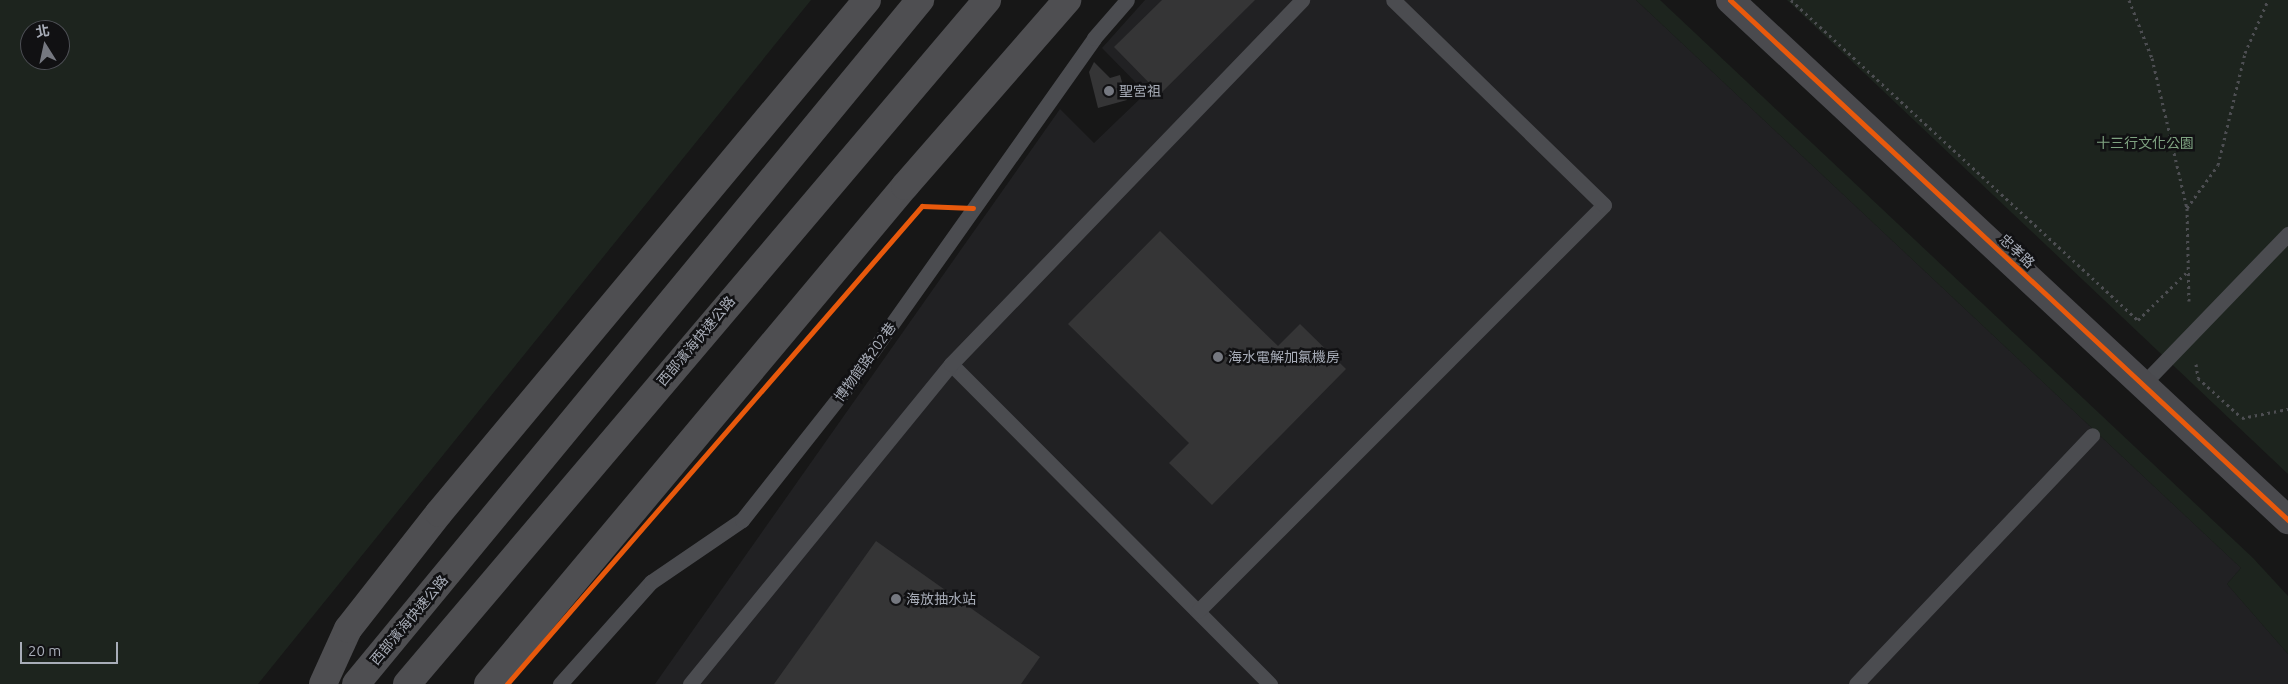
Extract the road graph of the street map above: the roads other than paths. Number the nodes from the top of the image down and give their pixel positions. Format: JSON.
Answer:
{"nodes":[{"id":1,"x":920,"y":0,"type":"edge"},
{"id":2,"x":987,"y":0,"type":"edge"},
{"id":3,"x":1067,"y":0,"type":"edge"},
{"id":4,"x":1127,"y":0,"type":"edge"},
{"id":5,"x":1302,"y":0,"type":"edge"},
{"id":6,"x":1394,"y":0,"type":"edge"},
{"id":7,"x":1730,"y":0,"type":"edge"},
{"id":8,"x":865,"y":3,"type":"edge"},
{"id":9,"x":2288,"y":234,"type":"edge"},
{"id":10,"x":952,"y":364,"type":"junction"},
{"id":11,"x":2144,"y":384,"type":"junction"},
{"id":12,"x":2092,"y":435,"type":"dead end"},
{"id":13,"x":2288,"y":520,"type":"edge"},
{"id":14,"x":1198,"y":611,"type":"junction"},
{"id":15,"x":323,"y":684,"type":"edge"},
{"id":16,"x":356,"y":684,"type":"edge"},
{"id":17,"x":407,"y":684,"type":"edge"},
{"id":18,"x":488,"y":684,"type":"edge"},
{"id":19,"x":560,"y":684,"type":"edge"},
{"id":20,"x":690,"y":684,"type":"edge"},
{"id":21,"x":1270,"y":684,"type":"edge"},
{"id":22,"x":1856,"y":684,"type":"edge"}],
"edges":[{"from":1,"to":16,"type":"highway","name":"西部濱海快速公路"},
{"from":2,"to":17,"type":"highway","name":"西部濱海快速公路"},
{"from":3,"to":18,"type":"highway"},
{"from":4,"to":19,"type":"lane","name":"博物館路202巷"},
{"from":5,"to":10,"type":"lane"},
{"from":6,"to":14,"type":"lane"},
{"from":7,"to":11,"type":"street","name":"忠孝路"},
{"from":8,"to":15,"type":"highway"},
{"from":9,"to":11,"type":"lane"},
{"from":10,"to":14,"type":"lane"},
{"from":10,"to":20,"type":"lane"},
{"from":11,"to":13,"type":"street","name":"忠孝路"},
{"from":12,"to":22,"type":"lane"},
{"from":14,"to":21,"type":"lane"}]}
